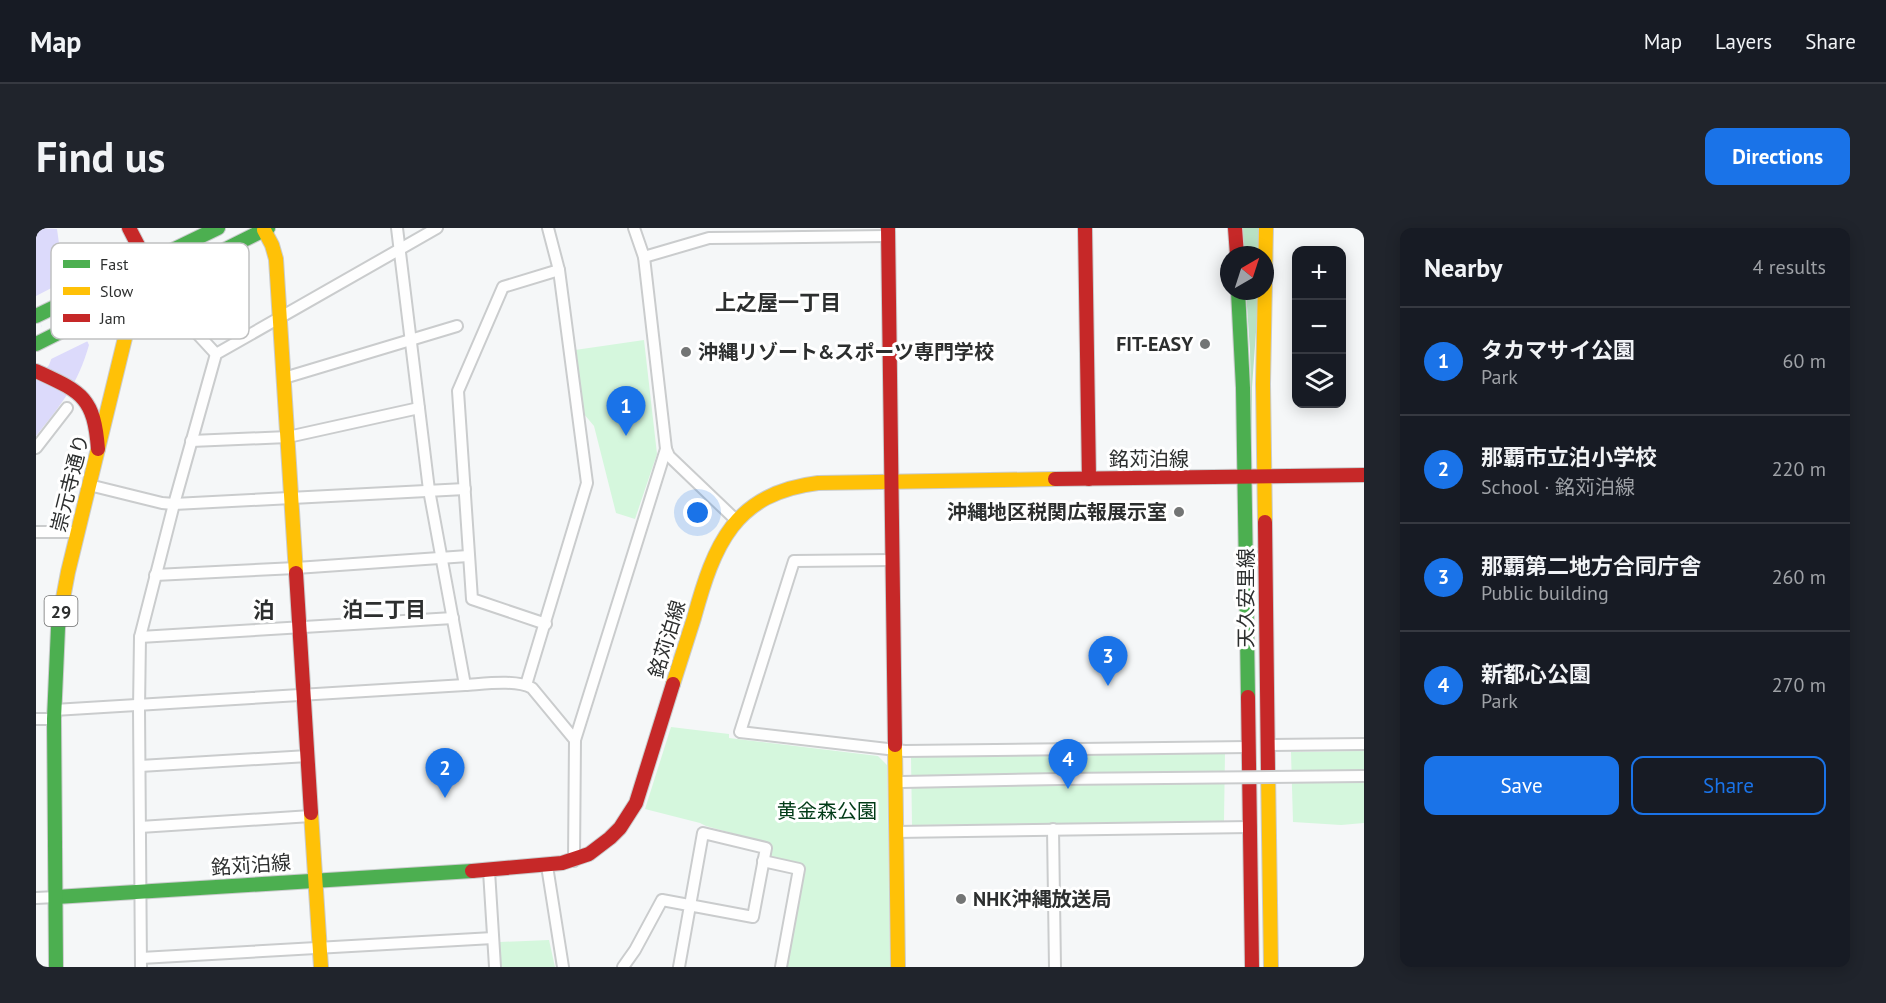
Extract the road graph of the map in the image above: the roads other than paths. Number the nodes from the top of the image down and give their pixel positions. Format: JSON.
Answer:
{"nodes":[{"id":1,"x":129,"y":228,"type":"edge"},
{"id":2,"x":218,"y":228,"type":"edge"},
{"id":3,"x":397,"y":228,"type":"edge"},
{"id":4,"x":437,"y":228,"type":"edge"},
{"id":5,"x":548,"y":228,"type":"edge"},
{"id":6,"x":634,"y":228,"type":"edge"},
{"id":7,"x":1085,"y":228,"type":"edge"},
{"id":8,"x":1235,"y":228,"type":"edge"},
{"id":9,"x":1266,"y":228,"type":"edge"},
{"id":10,"x":266,"y":229,"type":"edge"},
{"id":11,"x":888,"y":232,"type":"edge"},
{"id":12,"x":707,"y":233,"type":"edge"},
{"id":13,"x":137,"y":243,"type":"edge"},
{"id":14,"x":187,"y":243,"type":"edge"},
{"id":15,"x":238,"y":243,"type":"edge"},
{"id":16,"x":1236,"y":246,"type":"edge"},
{"id":17,"x":400,"y":249,"type":"junction"},
{"id":18,"x":644,"y":257,"type":"junction"},
{"id":19,"x":559,"y":270,"type":"junction"},
{"id":20,"x":1238,"y":300,"type":"edge"},
{"id":21,"x":51,"y":309,"type":"edge"},
{"id":22,"x":37,"y":316,"type":"edge"},
{"id":23,"x":280,"y":318,"type":"junction"},
{"id":24,"x":457,"y":326,"type":"dead end"},
{"id":25,"x":249,"y":335,"type":"edge"},
{"id":26,"x":51,"y":337,"type":"edge"},
{"id":27,"x":125,"y":339,"type":"edge"},
{"id":28,"x":202,"y":339,"type":"edge"},
{"id":29,"x":243,"y":339,"type":"edge"},
{"id":30,"x":410,"y":339,"type":"junction"},
{"id":31,"x":37,"y":344,"type":"edge"},
{"id":32,"x":216,"y":354,"type":"junction"},
{"id":33,"x":36,"y":371,"type":"edge"},
{"id":34,"x":284,"y":378,"type":"junction"},
{"id":35,"x":67,"y":408,"type":"dead end"},
{"id":36,"x":419,"y":408,"type":"junction"},
{"id":37,"x":288,"y":437,"type":"junction"},
{"id":38,"x":191,"y":441,"type":"junction"},
{"id":39,"x":36,"y":448,"type":"edge"},
{"id":40,"x":98,"y":449,"type":"junction"},
{"id":41,"x":666,"y":449,"type":"junction"},
{"id":42,"x":1364,"y":475,"type":"edge"},
{"id":43,"x":1244,"y":478,"type":"junction"},
{"id":44,"x":1265,"y":478,"type":"junction"},
{"id":45,"x":1089,"y":479,"type":"junction"},
{"id":46,"x":891,"y":482,"type":"junction"},
{"id":47,"x":89,"y":484,"type":"junction"},
{"id":48,"x":465,"y":489,"type":"junction"},
{"id":49,"x":429,"y":490,"type":"junction"},
{"id":50,"x":291,"y":498,"type":"junction"},
{"id":51,"x":174,"y":504,"type":"junction"},
{"id":52,"x":737,"y":521,"type":"junction"},
{"id":53,"x":36,"y":532,"type":"edge"},
{"id":54,"x":77,"y":532,"type":"junction"},
{"id":55,"x":468,"y":556,"type":"junction"},
{"id":56,"x":442,"y":558,"type":"junction"},
{"id":57,"x":892,"y":560,"type":"junction"},
{"id":58,"x":296,"y":568,"type":"junction"},
{"id":59,"x":155,"y":575,"type":"junction"},
{"id":60,"x":453,"y":618,"type":"junction"},
{"id":61,"x":546,"y":624,"type":"junction"},
{"id":62,"x":300,"y":627,"type":"junction"},
{"id":63,"x":140,"y":637,"type":"junction"},
{"id":64,"x":465,"y":685,"type":"junction"},
{"id":65,"x":526,"y":685,"type":"junction"},
{"id":66,"x":304,"y":695,"type":"junction"},
{"id":67,"x":139,"y":705,"type":"junction"},
{"id":68,"x":54,"y":714,"type":"junction"},
{"id":69,"x":36,"y":719,"type":"edge"},
{"id":70,"x":575,"y":740,"type":"junction"},
{"id":71,"x":1364,"y":744,"type":"edge"},
{"id":72,"x":1267,"y":745,"type":"junction"},
{"id":73,"x":1250,"y":747,"type":"junction"},
{"id":74,"x":896,"y":750,"type":"junction"},
{"id":75,"x":308,"y":756,"type":"junction"},
{"id":76,"x":140,"y":766,"type":"junction"},
{"id":77,"x":1364,"y":776,"type":"edge"},
{"id":78,"x":902,"y":782,"type":"dead end"},
{"id":79,"x":311,"y":816,"type":"junction"},
{"id":80,"x":140,"y":827,"type":"junction"},
{"id":81,"x":1251,"y":827,"type":"junction"},
{"id":82,"x":1053,"y":829,"type":"junction"},
{"id":83,"x":896,"y":832,"type":"junction"},
{"id":84,"x":574,"y":861,"type":"junction"},
{"id":85,"x":764,"y":861,"type":"junction"},
{"id":86,"x":547,"y":866,"type":"junction"},
{"id":87,"x":489,"y":871,"type":"junction"},
{"id":88,"x":315,"y":881,"type":"junction"},
{"id":89,"x":141,"y":892,"type":"junction"},
{"id":90,"x":56,"y":897,"type":"junction"},
{"id":91,"x":36,"y":898,"type":"edge"},
{"id":92,"x":689,"y":905,"type":"junction"},
{"id":93,"x":493,"y":938,"type":"junction"},
{"id":94,"x":320,"y":948,"type":"junction"},
{"id":95,"x":141,"y":963,"type":"edge"},
{"id":96,"x":56,"y":967,"type":"edge"},
{"id":97,"x":321,"y":967,"type":"edge"},
{"id":98,"x":495,"y":967,"type":"edge"},
{"id":99,"x":563,"y":967,"type":"edge"},
{"id":100,"x":623,"y":967,"type":"edge"},
{"id":101,"x":679,"y":967,"type":"edge"},
{"id":102,"x":781,"y":967,"type":"edge"},
{"id":103,"x":898,"y":967,"type":"edge"},
{"id":104,"x":1055,"y":967,"type":"edge"},
{"id":105,"x":1252,"y":967,"type":"edge"},
{"id":106,"x":1271,"y":967,"type":"edge"}],
"edges":[{"from":1,"to":13,"type":"main road"},
{"from":2,"to":14,"type":"main road"},
{"from":3,"to":17,"type":"street"},
{"from":4,"to":17,"type":"street"},
{"from":5,"to":19,"type":"street"},
{"from":6,"to":18,"type":"street"},
{"from":7,"to":45,"type":"main road"},
{"from":8,"to":16,"type":"main road"},
{"from":9,"to":44,"type":"main road","name":"天久安里線"},
{"from":10,"to":15,"type":"main road"},
{"from":10,"to":23,"type":"main road"},
{"from":11,"to":12,"type":"street"},
{"from":11,"to":46,"type":"main road"},
{"from":12,"to":18,"type":"street"},
{"from":17,"to":23,"type":"street"},
{"from":17,"to":30,"type":"street"},
{"from":18,"to":41,"type":"street"},
{"from":19,"to":48,"type":"street"},
{"from":19,"to":61,"type":"street"},
{"from":20,"to":43,"type":"main road","name":"天久安里線"},
{"from":21,"to":22,"type":"main road"},
{"from":23,"to":25,"type":"street"},
{"from":23,"to":34,"type":"main road"},
{"from":24,"to":30,"type":"street"},
{"from":26,"to":31,"type":"main road"},
{"from":27,"to":40,"type":"main road","name":"崇元寺通り","number":"29"},
{"from":28,"to":32,"type":"street"},
{"from":29,"to":32,"type":"street"},
{"from":30,"to":34,"type":"street"},
{"from":30,"to":36,"type":"street"},
{"from":32,"to":38,"type":"street"},
{"from":33,"to":40,"type":"main road"},
{"from":34,"to":37,"type":"main road"},
{"from":35,"to":39,"type":"street"},
{"from":36,"to":37,"type":"street"},
{"from":36,"to":49,"type":"street"},
{"from":37,"to":38,"type":"street"},
{"from":37,"to":50,"type":"main road"},
{"from":38,"to":51,"type":"street"},
{"from":40,"to":47,"type":"main road","name":"崇元寺通り","number":"29"},
{"from":41,"to":52,"type":"street"},
{"from":41,"to":70,"type":"street"},
{"from":42,"to":44,"type":"main road","name":"銘苅泊線"},
{"from":43,"to":44,"type":"main road","name":"銘苅泊線"},
{"from":43,"to":45,"type":"main road","name":"銘苅泊線"},
{"from":43,"to":73,"type":"main road","name":"天久安里線"},
{"from":44,"to":72,"type":"main road","name":"天久安里線"},
{"from":45,"to":46,"type":"main road","name":"銘苅泊線"},
{"from":46,"to":52,"type":"main road","name":"銘苅泊線"},
{"from":46,"to":57,"type":"main road"},
{"from":47,"to":51,"type":"street"},
{"from":47,"to":54,"type":"main road","name":"崇元寺通り","number":"29"},
{"from":48,"to":49,"type":"street"},
{"from":48,"to":55,"type":"street"},
{"from":49,"to":50,"type":"street"},
{"from":49,"to":56,"type":"street"},
{"from":50,"to":51,"type":"street"},
{"from":50,"to":58,"type":"main road"},
{"from":51,"to":59,"type":"street"},
{"from":52,"to":84,"type":"main road","name":"銘苅泊線"},
{"from":53,"to":54,"type":"street"},
{"from":54,"to":68,"type":"main road","name":"崇元寺通り","number":"29"},
{"from":55,"to":56,"type":"street"},
{"from":55,"to":61,"type":"street"},
{"from":56,"to":58,"type":"street"},
{"from":56,"to":60,"type":"street"},
{"from":57,"to":74,"type":"main road"},
{"from":57,"to":74,"type":"street"},
{"from":58,"to":59,"type":"street"},
{"from":58,"to":62,"type":"main road"},
{"from":59,"to":63,"type":"street"},
{"from":60,"to":62,"type":"street"},
{"from":60,"to":64,"type":"street"},
{"from":61,"to":65,"type":"street"},
{"from":62,"to":63,"type":"street"},
{"from":62,"to":66,"type":"main road"},
{"from":63,"to":67,"type":"street"},
{"from":64,"to":65,"type":"street"},
{"from":64,"to":66,"type":"street"},
{"from":65,"to":70,"type":"street"},
{"from":66,"to":67,"type":"street"},
{"from":66,"to":75,"type":"main road"},
{"from":67,"to":68,"type":"street"},
{"from":67,"to":76,"type":"street"},
{"from":68,"to":69,"type":"street"},
{"from":68,"to":90,"type":"main road","name":"崇元寺通り","number":"29"},
{"from":70,"to":84,"type":"street"},
{"from":71,"to":72,"type":"street"},
{"from":72,"to":106,"type":"main road","name":"天久安里線"},
{"from":73,"to":74,"type":"street"},
{"from":73,"to":81,"type":"main road","name":"天久安里線"},
{"from":74,"to":83,"type":"main road"},
{"from":75,"to":76,"type":"street"},
{"from":75,"to":79,"type":"main road"},
{"from":76,"to":80,"type":"street"},
{"from":77,"to":78,"type":"street","bridge":true},
{"from":79,"to":80,"type":"street"},
{"from":79,"to":88,"type":"main road"},
{"from":80,"to":89,"type":"street"},
{"from":81,"to":82,"type":"street"},
{"from":81,"to":105,"type":"main road","name":"天久安里線"},
{"from":82,"to":83,"type":"street"},
{"from":82,"to":104,"type":"street"},
{"from":83,"to":103,"type":"main road"},
{"from":84,"to":86,"type":"main road","name":"銘苅泊線"},
{"from":85,"to":92,"type":"street"},
{"from":85,"to":92,"type":"street"},
{"from":85,"to":102,"type":"street"},
{"from":86,"to":87,"type":"main road","name":"銘苅泊線"},
{"from":86,"to":99,"type":"street"},
{"from":87,"to":88,"type":"main road","name":"銘苅泊線"},
{"from":87,"to":93,"type":"street"},
{"from":88,"to":89,"type":"main road","name":"銘苅泊線"},
{"from":88,"to":94,"type":"main road"},
{"from":89,"to":90,"type":"main road","name":"銘苅泊線"},
{"from":89,"to":95,"type":"street"},
{"from":90,"to":91,"type":"street"},
{"from":90,"to":96,"type":"main road","name":"崇元寺通り","number":"29"},
{"from":92,"to":100,"type":"street"},
{"from":92,"to":101,"type":"street"},
{"from":93,"to":94,"type":"street"},
{"from":93,"to":98,"type":"street"},
{"from":94,"to":95,"type":"street"},
{"from":94,"to":97,"type":"main road"}]}
